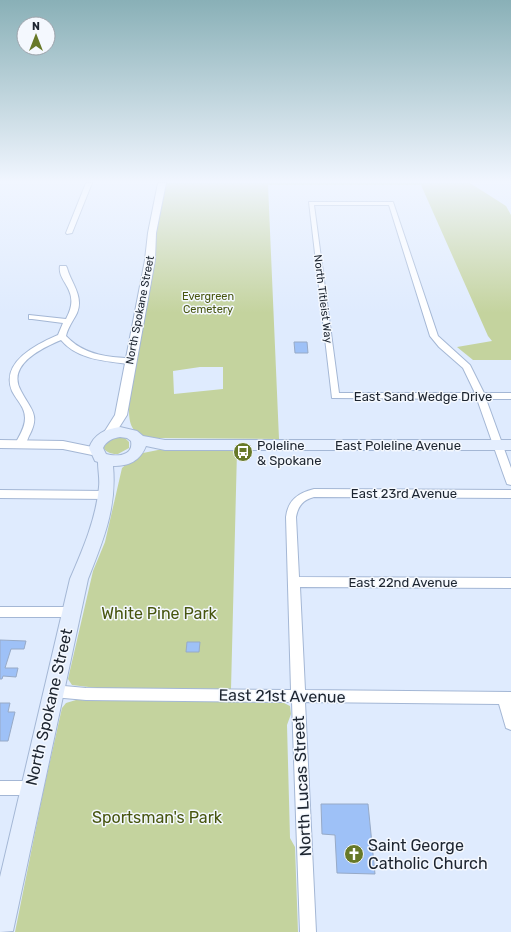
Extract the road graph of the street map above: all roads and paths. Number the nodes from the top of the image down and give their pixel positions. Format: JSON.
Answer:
{"nodes":[{"id":1,"x":72,"y":226,"type":"edge"},
{"id":2,"x":153,"y":226,"type":"edge"},
{"id":3,"x":314,"y":226,"type":"edge"},
{"id":4,"x":399,"y":226,"type":"edge"},
{"id":5,"x":69,"y":233,"type":"dead end"},
{"id":6,"x":64,"y":268,"type":"dead end"},
{"id":7,"x":32,"y":317,"type":"dead end"},
{"id":8,"x":67,"y":321,"type":"junction"},
{"id":9,"x":62,"y":336,"type":"junction"},
{"id":10,"x":130,"y":361,"type":"junction"},
{"id":11,"x":335,"y":396,"type":"joint"},
{"id":12,"x":480,"y":396,"type":"junction"},
{"id":13,"x":511,"y":396,"type":"edge"},
{"id":14,"x":121,"y":415,"type":"junction"},
{"id":15,"x":135,"y":437,"type":"junction"},
{"id":16,"x":0,"y":444,"type":"edge"},
{"id":17,"x":20,"y":444,"type":"junction"},
{"id":18,"x":165,"y":445,"type":"junction"},
{"id":19,"x":504,"y":445,"type":"edge"},
{"id":20,"x":102,"y":447,"type":"junction"},
{"id":21,"x":129,"y":458,"type":"junction"},
{"id":22,"x":511,"y":481,"type":"edge"},
{"id":23,"x":107,"y":490,"type":"junction"},
{"id":24,"x":0,"y":494,"type":"edge"},
{"id":25,"x":511,"y":494,"type":"edge"},
{"id":26,"x":298,"y":498,"type":"joint"},
{"id":27,"x":294,"y":582,"type":"junction"},
{"id":28,"x":511,"y":583,"type":"edge"},
{"id":29,"x":0,"y":612,"type":"edge"},
{"id":30,"x":71,"y":612,"type":"junction"},
{"id":31,"x":53,"y":691,"type":"junction"},
{"id":32,"x":298,"y":695,"type":"junction"},
{"id":33,"x":508,"y":698,"type":"edge"},
{"id":34,"x":511,"y":723,"type":"edge"},
{"id":35,"x":0,"y":788,"type":"edge"},
{"id":36,"x":31,"y":788,"type":"junction"},
{"id":37,"x":0,"y":931,"type":"edge"},
{"id":38,"x":308,"y":932,"type":"edge"}],
"edges":[{"from":1,"to":5,"type":"street"},
{"from":2,"to":10,"type":"street","name":"North Spokane Street"},
{"from":3,"to":11,"type":"street","name":"North Titleist Way"},
{"from":4,"to":12,"type":"street","name":"North Titleist Way"},
{"from":6,"to":8,"type":"street"},
{"from":7,"to":8,"type":"street"},
{"from":8,"to":9,"type":"street"},
{"from":9,"to":10,"type":"street"},
{"from":9,"to":17,"type":"street"},
{"from":10,"to":14,"type":"street","name":"North Spokane Street"},
{"from":11,"to":12,"type":"street","name":"East Sand Wedge Drive"},
{"from":12,"to":13,"type":"street","name":"East Sand Wedge Drive"},
{"from":12,"to":19,"type":"street"},
{"from":14,"to":15,"type":"street"},
{"from":14,"to":20,"type":"street","name":"North Spokane Street"},
{"from":15,"to":18,"type":"main road","name":"East Poleline Avenue"},
{"from":15,"to":20,"type":"main road","name":"East Poleline Avenue"},
{"from":15,"to":21,"type":"main road","name":"North Spokane Street"},
{"from":16,"to":17,"type":"street"},
{"from":17,"to":20,"type":"street"},
{"from":18,"to":19,"type":"main road","name":"East Poleline Avenue"},
{"from":18,"to":21,"type":"main road","name":"East Poleline Avenue"},
{"from":19,"to":22,"type":"street"},
{"from":20,"to":21,"type":"main road"},
{"from":20,"to":23,"type":"main road","name":"North Spokane Street"},
{"from":21,"to":23,"type":"main road","name":"North Spokane Street"},
{"from":23,"to":24,"type":"street"},
{"from":23,"to":30,"type":"main road","name":"North Spokane Street"},
{"from":25,"to":26,"type":"street","name":"East 23rd Avenue"},
{"from":26,"to":27,"type":"street","name":"North Lucas Street"},
{"from":27,"to":28,"type":"street","name":"East 22nd Avenue"},
{"from":27,"to":32,"type":"street","name":"North Lucas Street"},
{"from":29,"to":30,"type":"street"},
{"from":30,"to":31,"type":"main road","name":"North Spokane Street"},
{"from":31,"to":32,"type":"street","name":"East 21st Avenue"},
{"from":31,"to":36,"type":"main road","name":"North Spokane Street"},
{"from":32,"to":33,"type":"street","name":"East 21st Avenue"},
{"from":32,"to":38,"type":"street","name":"North Lucas Street"},
{"from":33,"to":34,"type":"street"},
{"from":35,"to":36,"type":"street"},
{"from":36,"to":37,"type":"main road","name":"North Spokane Street"}]}
